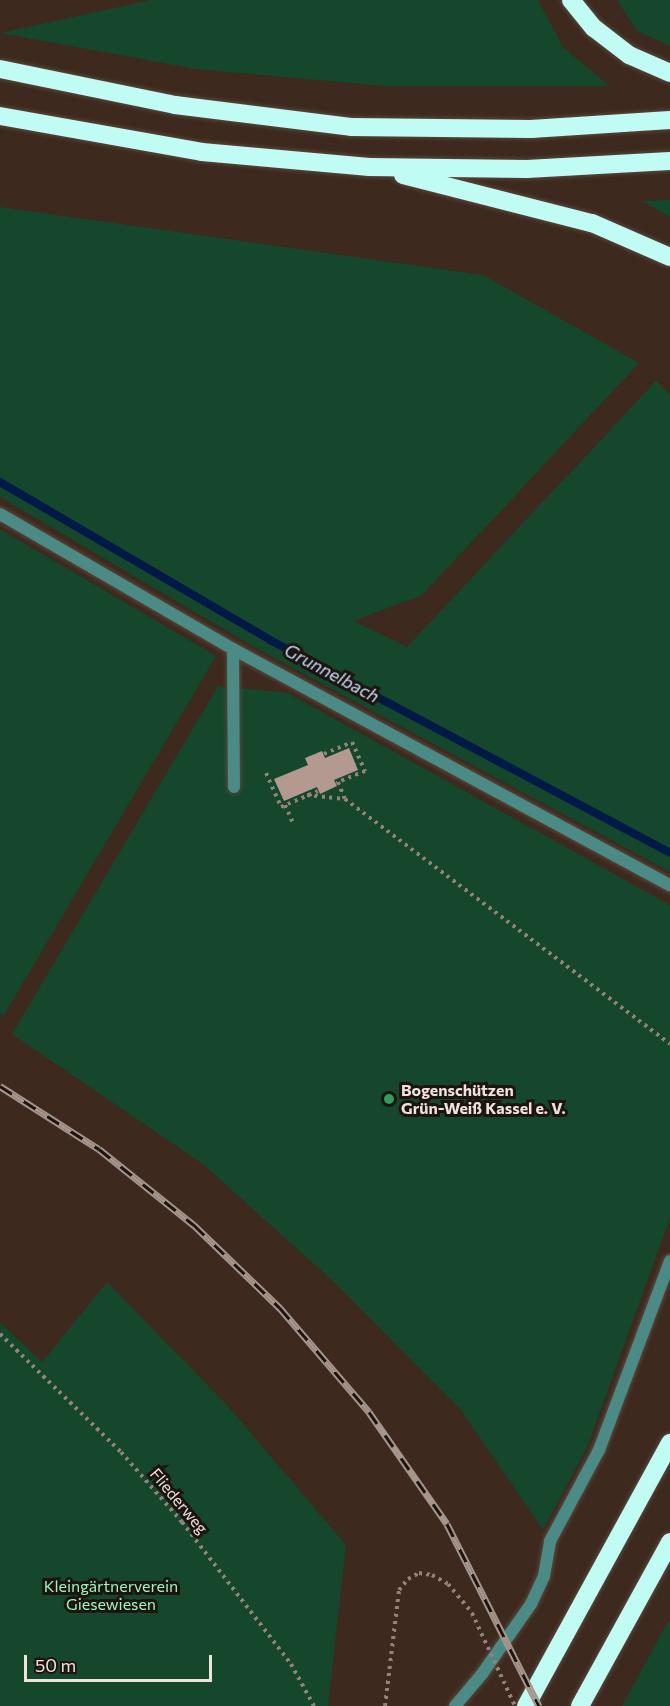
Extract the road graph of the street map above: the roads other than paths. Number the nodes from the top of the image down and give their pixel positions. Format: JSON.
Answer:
{"nodes":[{"id":1,"x":571,"y":0,"type":"edge"},
{"id":2,"x":0,"y":69,"type":"edge"},
{"id":3,"x":670,"y":73,"type":"edge"},
{"id":4,"x":0,"y":116,"type":"edge"},
{"id":5,"x":670,"y":120,"type":"edge"},
{"id":6,"x":670,"y":161,"type":"edge"},
{"id":7,"x":369,"y":167,"type":"junction"},
{"id":8,"x":670,"y":257,"type":"edge"},
{"id":9,"x":0,"y":514,"type":"edge"},
{"id":10,"x":233,"y":649,"type":"junction"},
{"id":11,"x":234,"y":787,"type":"dead end"},
{"id":12,"x":670,"y":885,"type":"edge"},
{"id":13,"x":670,"y":1261,"type":"edge"},
{"id":14,"x":670,"y":1443,"type":"edge"},
{"id":15,"x":670,"y":1542,"type":"edge"},
{"id":16,"x":454,"y":1706,"type":"edge"},
{"id":17,"x":526,"y":1706,"type":"edge"},
{"id":18,"x":580,"y":1706,"type":"edge"}],
"edges":[{"from":1,"to":3,"type":"highway"},
{"from":2,"to":5,"type":"highway"},
{"from":4,"to":7,"type":"highway"},
{"from":6,"to":7,"type":"highway"},
{"from":7,"to":8,"type":"highway"},
{"from":9,"to":10,"type":"lane"},
{"from":10,"to":11,"type":"lane"},
{"from":10,"to":12,"type":"lane"},
{"from":13,"to":16,"type":"lane"},
{"from":14,"to":17,"type":"highway"},
{"from":15,"to":18,"type":"highway"}]}
